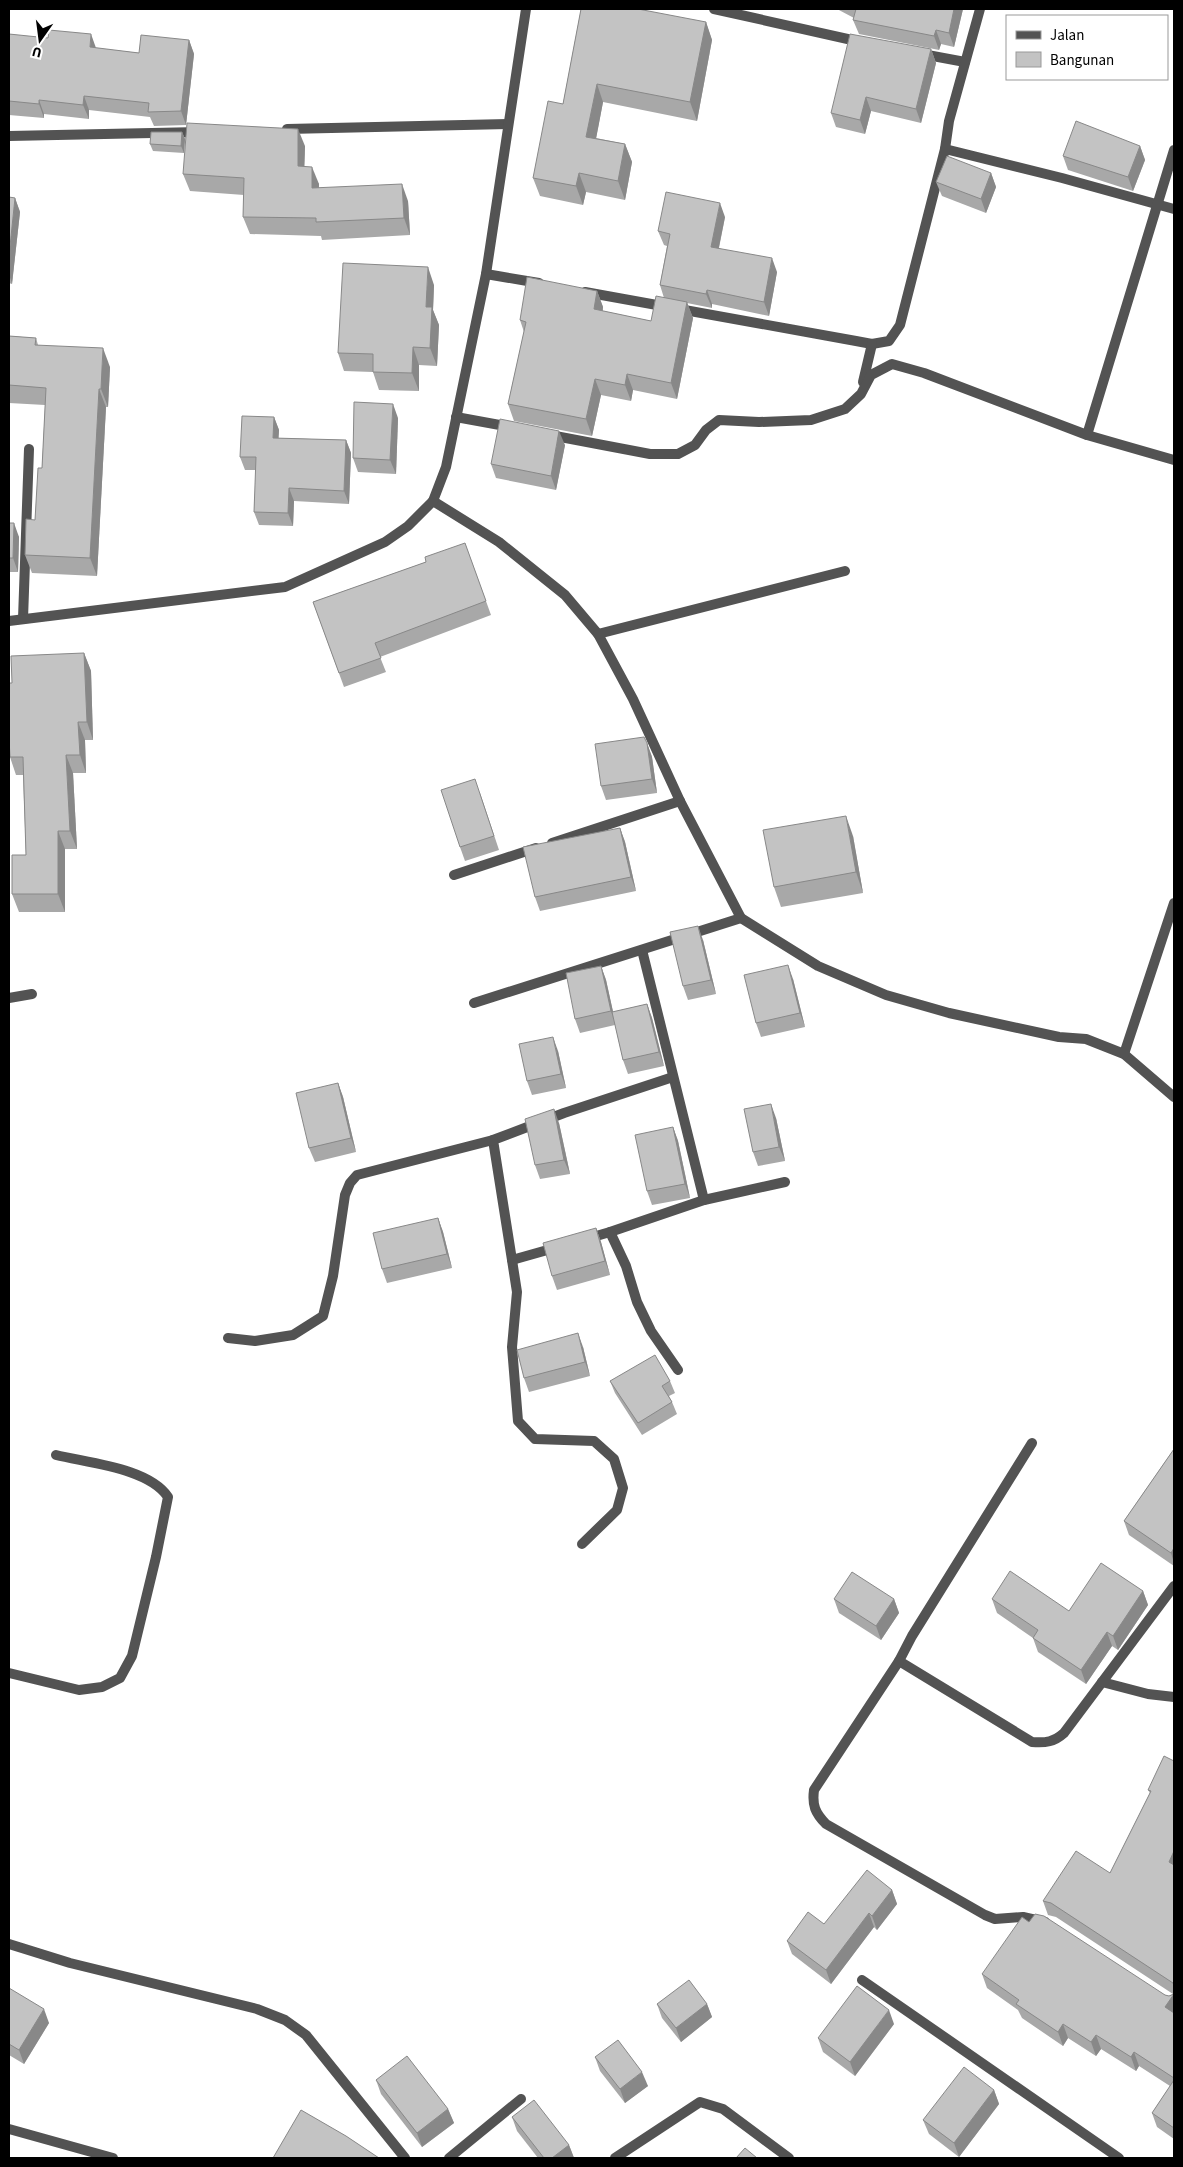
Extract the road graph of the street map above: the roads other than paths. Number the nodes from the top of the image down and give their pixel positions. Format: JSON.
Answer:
{"nodes":[{"id":1,"x":526,"y":9,"type":"edge"},
{"id":2,"x":714,"y":9,"type":"edge"},
{"id":3,"x":980,"y":9,"type":"edge"},
{"id":4,"x":872,"y":44,"type":"edge"},
{"id":5,"x":909,"y":51,"type":"edge"},
{"id":6,"x":965,"y":62,"type":"junction"},
{"id":7,"x":508,"y":124,"type":"junction"},
{"id":8,"x":278,"y":130,"type":"edge"},
{"id":9,"x":208,"y":131,"type":"edge"},
{"id":10,"x":9,"y":136,"type":"edge"},
{"id":11,"x":945,"y":149,"type":"junction"},
{"id":12,"x":1174,"y":150,"type":"edge"},
{"id":13,"x":1157,"y":204,"type":"junction"},
{"id":14,"x":1174,"y":209,"type":"edge"},
{"id":15,"x":486,"y":274,"type":"junction"},
{"id":16,"x":554,"y":286,"type":"edge"},
{"id":17,"x":573,"y":290,"type":"edge"},
{"id":18,"x":872,"y":344,"type":"junction"},
{"id":19,"x":861,"y":394,"type":"junction"},
{"id":20,"x":456,"y":417,"type":"junction"},
{"id":21,"x":524,"y":430,"type":"edge"},
{"id":22,"x":543,"y":434,"type":"edge"},
{"id":23,"x":1087,"y":435,"type":"junction"},
{"id":24,"x":29,"y":449,"type":"dead end"},
{"id":25,"x":1174,"y":460,"type":"edge"},
{"id":26,"x":433,"y":501,"type":"junction"},
{"id":27,"x":845,"y":572,"type":"dead end"},
{"id":28,"x":23,"y":619,"type":"junction"},
{"id":29,"x":9,"y":621,"type":"edge"},
{"id":30,"x":598,"y":634,"type":"junction"},
{"id":31,"x":680,"y":801,"type":"junction"},
{"id":32,"x":454,"y":874,"type":"dead end"},
{"id":33,"x":1174,"y":903,"type":"edge"},
{"id":34,"x":741,"y":918,"type":"junction"},
{"id":35,"x":642,"y":950,"type":"junction"},
{"id":36,"x":32,"y":994,"type":"dead end"},
{"id":37,"x":9,"y":998,"type":"edge"},
{"id":38,"x":474,"y":1003,"type":"dead end"},
{"id":39,"x":1124,"y":1054,"type":"junction"},
{"id":40,"x":673,"y":1077,"type":"junction"},
{"id":41,"x":1174,"y":1097,"type":"edge"},
{"id":42,"x":492,"y":1140,"type":"junction"},
{"id":43,"x":785,"y":1182,"type":"dead end"},
{"id":44,"x":704,"y":1200,"type":"junction"},
{"id":45,"x":610,"y":1232,"type":"junction"},
{"id":46,"x":512,"y":1260,"type":"junction"},
{"id":47,"x":228,"y":1338,"type":"dead end"},
{"id":48,"x":678,"y":1370,"type":"dead end"},
{"id":49,"x":1032,"y":1443,"type":"dead end"},
{"id":50,"x":56,"y":1455,"type":"dead end"},
{"id":51,"x":582,"y":1544,"type":"dead end"},
{"id":52,"x":1174,"y":1586,"type":"edge"},
{"id":53,"x":899,"y":1662,"type":"junction"},
{"id":54,"x":9,"y":1673,"type":"edge"},
{"id":55,"x":1102,"y":1682,"type":"junction"},
{"id":56,"x":1174,"y":1697,"type":"edge"},
{"id":57,"x":1052,"y":1923,"type":"edge"},
{"id":58,"x":9,"y":1944,"type":"edge"},
{"id":59,"x":862,"y":1980,"type":"dead end"},
{"id":60,"x":521,"y":2099,"type":"dead end"},
{"id":61,"x":9,"y":2129,"type":"edge"},
{"id":62,"x":113,"y":2158,"type":"edge"},
{"id":63,"x":406,"y":2158,"type":"edge"},
{"id":64,"x":450,"y":2158,"type":"edge"},
{"id":65,"x":615,"y":2158,"type":"edge"},
{"id":66,"x":789,"y":2158,"type":"edge"},
{"id":67,"x":1119,"y":2158,"type":"edge"}],
"edges":[{"from":1,"to":7,"type":"street"},
{"from":2,"to":4,"type":"street"},
{"from":3,"to":6,"type":"street"},
{"from":5,"to":6,"type":"street"},
{"from":6,"to":11,"type":"street"},
{"from":7,"to":8,"type":"street"},
{"from":7,"to":15,"type":"street"},
{"from":9,"to":10,"type":"street"},
{"from":11,"to":13,"type":"street"},
{"from":11,"to":18,"type":"street"},
{"from":12,"to":13,"type":"street"},
{"from":13,"to":14,"type":"street"},
{"from":13,"to":23,"type":"street"},
{"from":15,"to":16,"type":"street"},
{"from":15,"to":20,"type":"street"},
{"from":17,"to":18,"type":"street"},
{"from":18,"to":19,"type":"street"},
{"from":19,"to":22,"type":"street"},
{"from":19,"to":23,"type":"street"},
{"from":20,"to":21,"type":"street"},
{"from":20,"to":26,"type":"street"},
{"from":23,"to":25,"type":"street"},
{"from":24,"to":28,"type":"street"},
{"from":26,"to":28,"type":"street"},
{"from":26,"to":30,"type":"street"},
{"from":27,"to":30,"type":"street"},
{"from":28,"to":29,"type":"street"},
{"from":30,"to":31,"type":"street"},
{"from":31,"to":32,"type":"street"},
{"from":31,"to":34,"type":"street"},
{"from":33,"to":39,"type":"street"},
{"from":34,"to":35,"type":"street"},
{"from":34,"to":39,"type":"street"},
{"from":35,"to":38,"type":"street"},
{"from":35,"to":40,"type":"street"},
{"from":36,"to":37,"type":"street"},
{"from":39,"to":41,"type":"street"},
{"from":40,"to":42,"type":"street"},
{"from":40,"to":44,"type":"street"},
{"from":42,"to":46,"type":"street"},
{"from":42,"to":47,"type":"street"},
{"from":43,"to":44,"type":"street"},
{"from":44,"to":45,"type":"street"},
{"from":45,"to":46,"type":"street"},
{"from":45,"to":48,"type":"street"},
{"from":46,"to":51,"type":"street"},
{"from":49,"to":53,"type":"street"},
{"from":50,"to":54,"type":"street"},
{"from":52,"to":55,"type":"street"},
{"from":53,"to":55,"type":"street"},
{"from":53,"to":57,"type":"street"},
{"from":55,"to":56,"type":"street"},
{"from":58,"to":63,"type":"street"},
{"from":59,"to":67,"type":"street"},
{"from":60,"to":64,"type":"street"},
{"from":61,"to":62,"type":"street"},
{"from":65,"to":66,"type":"street"}]}
